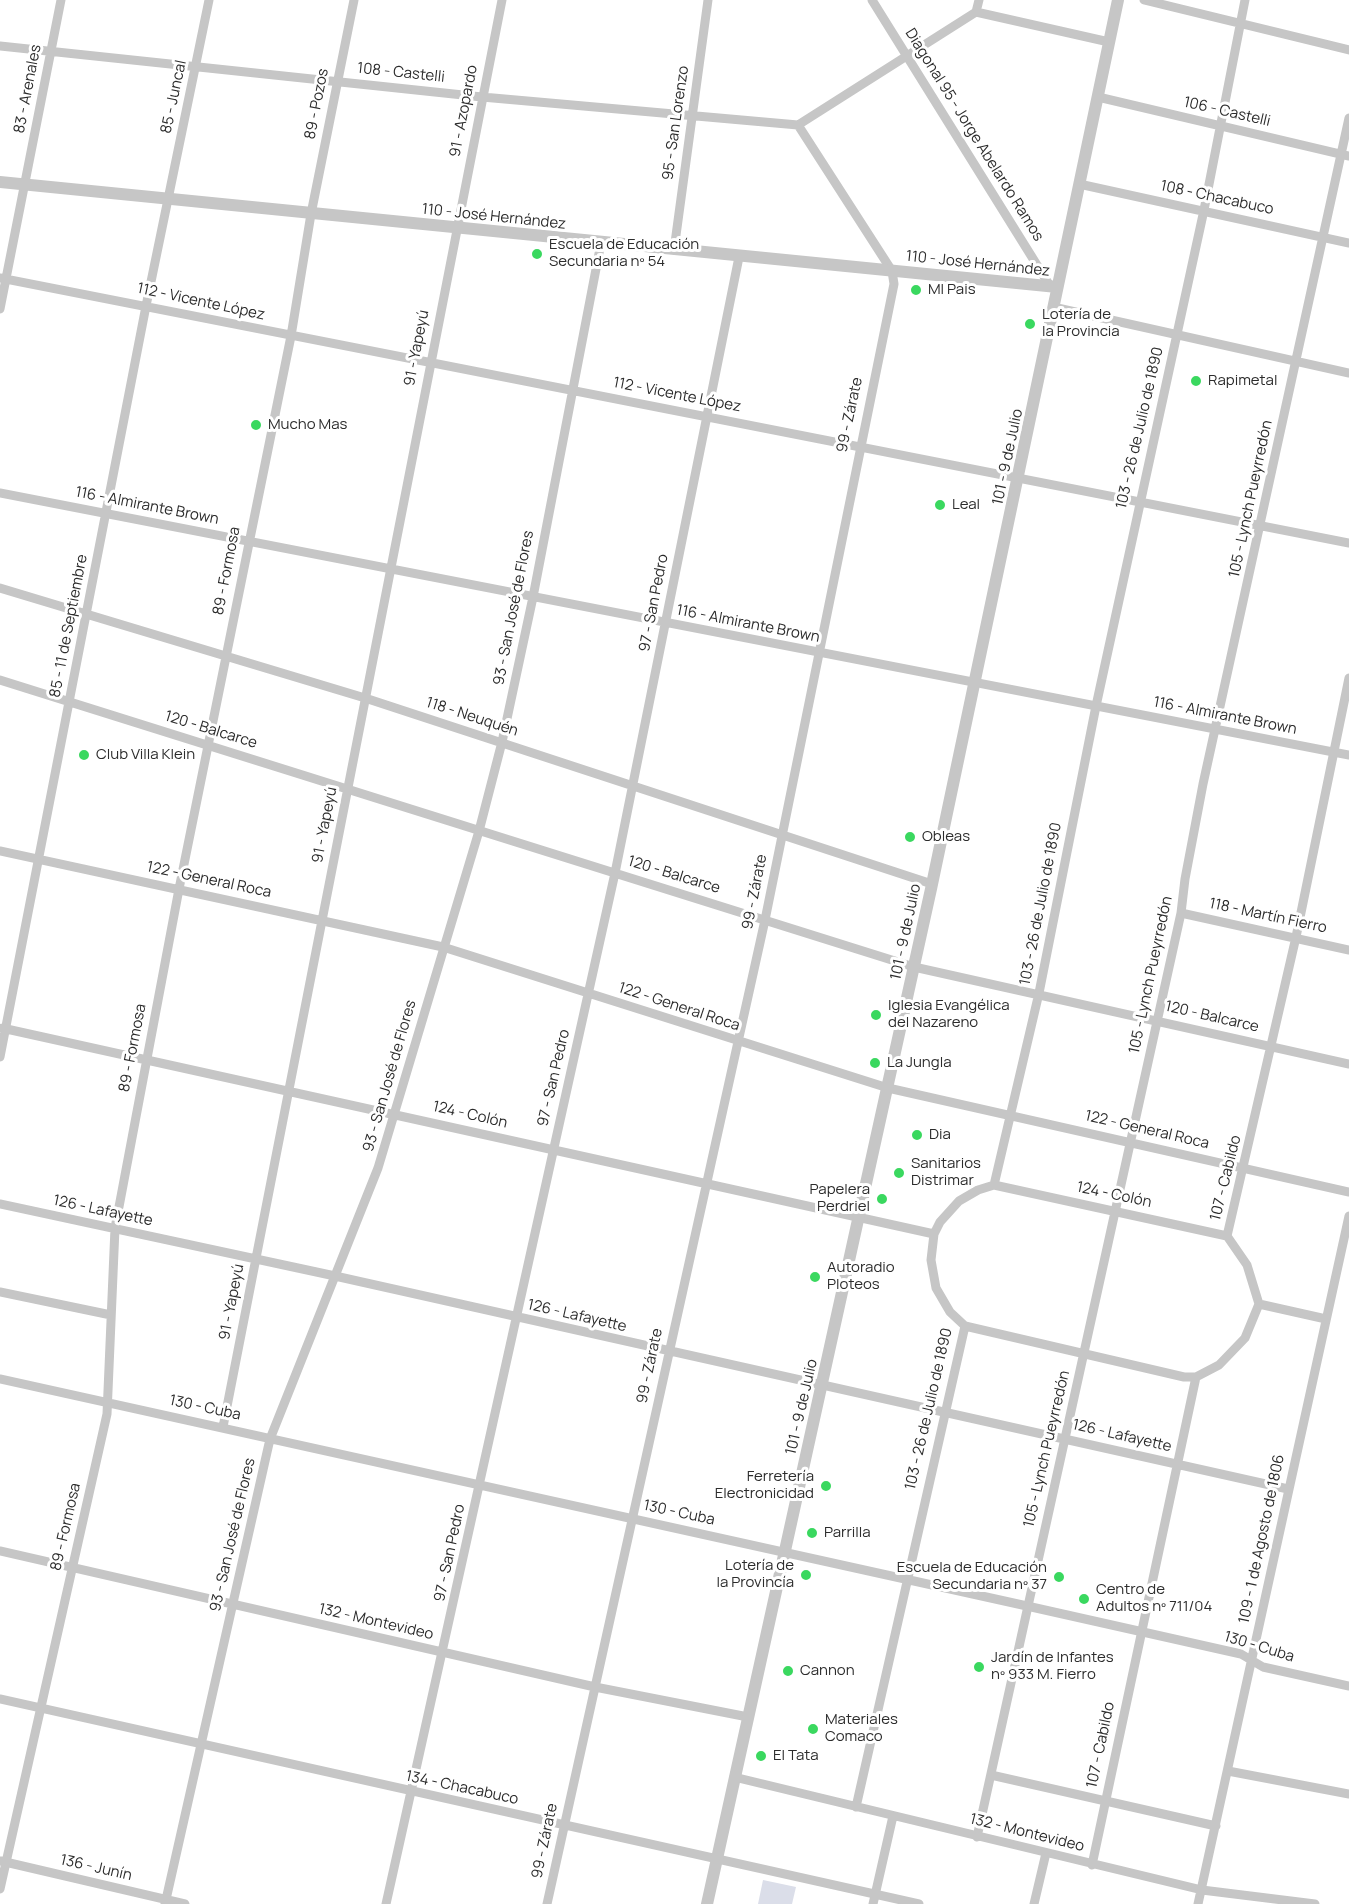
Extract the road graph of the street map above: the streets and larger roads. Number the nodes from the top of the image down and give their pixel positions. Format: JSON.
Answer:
{"nodes":[{"id":1,"x":61,"y":0,"type":"edge"},
{"id":2,"x":209,"y":0,"type":"edge"},
{"id":3,"x":354,"y":0,"type":"edge"},
{"id":4,"x":502,"y":0,"type":"edge"},
{"id":5,"x":708,"y":0,"type":"edge"},
{"id":6,"x":872,"y":0,"type":"edge"},
{"id":7,"x":979,"y":0,"type":"edge"},
{"id":8,"x":1118,"y":0,"type":"edge"},
{"id":9,"x":1144,"y":0,"type":"edge"},
{"id":10,"x":1245,"y":0,"type":"edge"},
{"id":11,"x":976,"y":12,"type":"junction"},
{"id":12,"x":1241,"y":23,"type":"junction"},
{"id":13,"x":1108,"y":42,"type":"junction"},
{"id":14,"x":0,"y":46,"type":"edge"},
{"id":15,"x":1349,"y":50,"type":"edge"},
{"id":16,"x":51,"y":51,"type":"junction"},
{"id":17,"x":907,"y":57,"type":"junction"},
{"id":18,"x":195,"y":66,"type":"junction"},
{"id":19,"x":337,"y":81,"type":"junction"},
{"id":20,"x":482,"y":97,"type":"junction"},
{"id":21,"x":1098,"y":97,"type":"junction"},
{"id":22,"x":691,"y":116,"type":"junction"},
{"id":23,"x":1349,"y":118,"type":"edge"},
{"id":24,"x":798,"y":125,"type":"junction"},
{"id":25,"x":1220,"y":125,"type":"junction"},
{"id":26,"x":1345,"y":155,"type":"edge"},
{"id":27,"x":0,"y":182,"type":"edge"},
{"id":28,"x":25,"y":184,"type":"junction"},
{"id":29,"x":1079,"y":184,"type":"junction"},
{"id":30,"x":168,"y":199,"type":"junction"},
{"id":31,"x":1204,"y":210,"type":"junction"},
{"id":32,"x":311,"y":214,"type":"junction"},
{"id":33,"x":457,"y":228,"type":"junction"},
{"id":34,"x":1322,"y":236,"type":"junction"},
{"id":35,"x":601,"y":243,"type":"junction"},
{"id":36,"x":1349,"y":243,"type":"edge"},
{"id":37,"x":674,"y":250,"type":"junction"},
{"id":38,"x":739,"y":257,"type":"junction"},
{"id":39,"x":892,"y":271,"type":"junction"},
{"id":40,"x":3,"y":279,"type":"edge"},
{"id":41,"x":1053,"y":286,"type":"junction"},
{"id":42,"x":146,"y":306,"type":"junction"},
{"id":43,"x":1053,"y":307,"type":"junction"},
{"id":44,"x":0,"y":309,"type":"edge"},
{"id":45,"x":1176,"y":334,"type":"junction"},
{"id":46,"x":291,"y":336,"type":"junction"},
{"id":47,"x":1295,"y":361,"type":"junction"},
{"id":48,"x":429,"y":362,"type":"junction"},
{"id":49,"x":1349,"y":373,"type":"edge"},
{"id":50,"x":572,"y":391,"type":"junction"},
{"id":51,"x":705,"y":415,"type":"junction"},
{"id":52,"x":859,"y":445,"type":"junction"},
{"id":53,"x":1019,"y":477,"type":"junction"},
{"id":54,"x":0,"y":493,"type":"edge"},
{"id":55,"x":1139,"y":500,"type":"junction"},
{"id":56,"x":106,"y":514,"type":"junction"},
{"id":57,"x":1262,"y":525,"type":"junction"},
{"id":58,"x":248,"y":541,"type":"junction"},
{"id":59,"x":1349,"y":543,"type":"edge"},
{"id":60,"x":391,"y":568,"type":"junction"},
{"id":61,"x":0,"y":588,"type":"edge"},
{"id":62,"x":533,"y":597,"type":"junction"},
{"id":63,"x":86,"y":614,"type":"junction"},
{"id":64,"x":666,"y":623,"type":"junction"},
{"id":65,"x":818,"y":653,"type":"junction"},
{"id":66,"x":226,"y":656,"type":"junction"},
{"id":67,"x":1349,"y":678,"type":"edge"},
{"id":68,"x":0,"y":680,"type":"edge"},
{"id":69,"x":976,"y":683,"type":"junction"},
{"id":70,"x":365,"y":698,"type":"junction"},
{"id":71,"x":70,"y":702,"type":"junction"},
{"id":72,"x":1096,"y":706,"type":"junction"},
{"id":73,"x":1217,"y":729,"type":"junction"},
{"id":74,"x":502,"y":742,"type":"junction"},
{"id":75,"x":208,"y":744,"type":"junction"},
{"id":76,"x":1335,"y":752,"type":"junction"},
{"id":77,"x":1349,"y":755,"type":"edge"},
{"id":78,"x":634,"y":786,"type":"junction"},
{"id":79,"x":348,"y":789,"type":"junction"},
{"id":80,"x":479,"y":831,"type":"junction"},
{"id":81,"x":781,"y":836,"type":"junction"},
{"id":82,"x":0,"y":851,"type":"edge"},
{"id":83,"x":39,"y":859,"type":"junction"},
{"id":84,"x":615,"y":873,"type":"junction"},
{"id":85,"x":932,"y":884,"type":"junction"},
{"id":86,"x":179,"y":889,"type":"junction"},
{"id":87,"x":1181,"y":913,"type":"junction"},
{"id":88,"x":322,"y":920,"type":"junction"},
{"id":89,"x":765,"y":920,"type":"junction"},
{"id":90,"x":1296,"y":937,"type":"junction"},
{"id":91,"x":443,"y":947,"type":"junction"},
{"id":92,"x":1349,"y":950,"type":"edge"},
{"id":93,"x":914,"y":967,"type":"junction"},
{"id":94,"x":1039,"y":993,"type":"junction"},
{"id":95,"x":589,"y":994,"type":"junction"},
{"id":96,"x":1157,"y":1020,"type":"junction"},
{"id":97,"x":3,"y":1028,"type":"edge"},
{"id":98,"x":738,"y":1041,"type":"junction"},
{"id":99,"x":1271,"y":1046,"type":"junction"},
{"id":100,"x":0,"y":1058,"type":"edge"},
{"id":101,"x":146,"y":1060,"type":"junction"},
{"id":102,"x":1349,"y":1064,"type":"edge"},
{"id":103,"x":888,"y":1088,"type":"junction"},
{"id":104,"x":287,"y":1090,"type":"junction"},
{"id":105,"x":394,"y":1114,"type":"junction"},
{"id":106,"x":1010,"y":1115,"type":"junction"},
{"id":107,"x":1132,"y":1142,"type":"junction"},
{"id":108,"x":553,"y":1149,"type":"junction"},
{"id":109,"x":1245,"y":1167,"type":"junction"},
{"id":110,"x":706,"y":1183,"type":"junction"},
{"id":111,"x":994,"y":1185,"type":"junction"},
{"id":112,"x":1349,"y":1191,"type":"edge"},
{"id":113,"x":0,"y":1204,"type":"edge"},
{"id":114,"x":1116,"y":1211,"type":"junction"},
{"id":115,"x":1349,"y":1216,"type":"edge"},
{"id":116,"x":858,"y":1218,"type":"junction"},
{"id":117,"x":115,"y":1228,"type":"junction"},
{"id":118,"x":934,"y":1234,"type":"junction"},
{"id":119,"x":1227,"y":1236,"type":"junction"},
{"id":120,"x":255,"y":1259,"type":"junction"},
{"id":121,"x":335,"y":1276,"type":"junction"},
{"id":122,"x":0,"y":1292,"type":"edge"},
{"id":123,"x":1258,"y":1304,"type":"junction"},
{"id":124,"x":111,"y":1315,"type":"junction"},
{"id":125,"x":517,"y":1317,"type":"junction"},
{"id":126,"x":1326,"y":1319,"type":"junction"},
{"id":127,"x":965,"y":1326,"type":"junction"},
{"id":128,"x":668,"y":1351,"type":"junction"},
{"id":129,"x":1083,"y":1356,"type":"junction"},
{"id":130,"x":1196,"y":1377,"type":"junction"},
{"id":131,"x":0,"y":1379,"type":"edge"},
{"id":132,"x":822,"y":1386,"type":"junction"},
{"id":133,"x":109,"y":1403,"type":"junction"},
{"id":134,"x":943,"y":1413,"type":"junction"},
{"id":135,"x":223,"y":1427,"type":"junction"},
{"id":136,"x":270,"y":1438,"type":"junction"},
{"id":137,"x":1065,"y":1438,"type":"junction"},
{"id":138,"x":1177,"y":1464,"type":"junction"},
{"id":139,"x":481,"y":1485,"type":"junction"},
{"id":140,"x":1288,"y":1489,"type":"junction"},
{"id":141,"x":634,"y":1518,"type":"junction"},
{"id":142,"x":0,"y":1551,"type":"edge"},
{"id":143,"x":785,"y":1552,"type":"junction"},
{"id":144,"x":72,"y":1566,"type":"junction"},
{"id":145,"x":906,"y":1579,"type":"junction"},
{"id":146,"x":232,"y":1606,"type":"junction"},
{"id":147,"x":1027,"y":1606,"type":"junction"},
{"id":148,"x":1140,"y":1632,"type":"junction"},
{"id":149,"x":444,"y":1653,"type":"junction"},
{"id":150,"x":1251,"y":1660,"type":"junction"},
{"id":151,"x":1349,"y":1686,"type":"edge"},
{"id":152,"x":595,"y":1687,"type":"junction"},
{"id":153,"x":0,"y":1699,"type":"edge"},
{"id":154,"x":41,"y":1708,"type":"junction"},
{"id":155,"x":748,"y":1717,"type":"junction"},
{"id":156,"x":200,"y":1746,"type":"junction"},
{"id":157,"x":1228,"y":1771,"type":"junction"},
{"id":158,"x":991,"y":1775,"type":"junction"},
{"id":159,"x":734,"y":1777,"type":"junction"},
{"id":160,"x":412,"y":1793,"type":"junction"},
{"id":161,"x":1349,"y":1794,"type":"edge"},
{"id":162,"x":1104,"y":1801,"type":"junction"},
{"id":163,"x":856,"y":1807,"type":"junction"},
{"id":164,"x":893,"y":1816,"type":"junction"},
{"id":165,"x":564,"y":1826,"type":"junction"},
{"id":166,"x":1216,"y":1826,"type":"junction"},
{"id":167,"x":977,"y":1837,"type":"junction"},
{"id":168,"x":1046,"y":1853,"type":"junction"},
{"id":169,"x":3,"y":1861,"type":"edge"},
{"id":170,"x":717,"y":1861,"type":"junction"},
{"id":171,"x":1092,"y":1865,"type":"junction"},
{"id":172,"x":0,"y":1889,"type":"edge"},
{"id":173,"x":1202,"y":1890,"type":"junction"},
{"id":174,"x":874,"y":1899,"type":"edge"},
{"id":175,"x":165,"y":1902,"type":"edge"},
{"id":176,"x":185,"y":1904,"type":"edge"},
{"id":177,"x":386,"y":1904,"type":"edge"},
{"id":178,"x":547,"y":1904,"type":"edge"},
{"id":179,"x":707,"y":1904,"type":"edge"},
{"id":180,"x":919,"y":1904,"type":"edge"},
{"id":181,"x":1034,"y":1904,"type":"edge"},
{"id":182,"x":1198,"y":1904,"type":"edge"},
{"id":183,"x":1315,"y":1904,"type":"edge"}],
"edges":[{"from":1,"to":16,"type":"street","name":"83 - Arenales"},
{"from":2,"to":18,"type":"street","name":"85 - Juncal"},
{"from":3,"to":19,"type":"street","name":"89 - Pozos"},
{"from":4,"to":20,"type":"street","name":"91 - Azopardo"},
{"from":5,"to":22,"type":"street","name":"95 - San Lorenzo"},
{"from":6,"to":17,"type":"street","name":"Diagonal 95 - Jorge Abelardo Ramos"},
{"from":7,"to":11,"type":"street"},
{"from":8,"to":13,"type":"street","name":"101 - 9 de Julio"},
{"from":9,"to":12,"type":"street"},
{"from":10,"to":12,"type":"street","name":"103 - 26 de Julio de 1890"},
{"from":11,"to":13,"type":"street"},
{"from":11,"to":17,"type":"street"},
{"from":12,"to":15,"type":"street"},
{"from":12,"to":25,"type":"street","name":"103 - 26 de Julio de 1890"},
{"from":13,"to":21,"type":"street","name":"101 - 9 de Julio"},
{"from":14,"to":16,"type":"street","name":"108 - Castelli"},
{"from":16,"to":18,"type":"street","name":"108 - Castelli"},
{"from":16,"to":28,"type":"street","name":"83 - Arenales"},
{"from":17,"to":24,"type":"street"},
{"from":17,"to":41,"type":"street","name":"Diagonal 95 - Jorge Abelardo Ramos"},
{"from":18,"to":19,"type":"street","name":"108 - Castelli"},
{"from":18,"to":30,"type":"street","name":"85 - Juncal"},
{"from":19,"to":20,"type":"street","name":"108 - Castelli"},
{"from":19,"to":32,"type":"street","name":"89 - Pozos"},
{"from":20,"to":22,"type":"street","name":"108 - Castelli"},
{"from":20,"to":33,"type":"street","name":"91 - Azopardo"},
{"from":21,"to":25,"type":"street","name":"106 - Castelli"},
{"from":21,"to":29,"type":"street","name":"101 - 9 de Julio"},
{"from":22,"to":24,"type":"street","name":"108 - Castelli"},
{"from":22,"to":37,"type":"street","name":"95 - San Lorenzo"},
{"from":23,"to":26,"type":"street","name":"105 - Lynch Pueyrredón"},
{"from":24,"to":39,"type":"street"},
{"from":25,"to":26,"type":"street","name":"106 - Castelli"},
{"from":25,"to":31,"type":"street","name":"103 - 26 de Julio de 1890"},
{"from":26,"to":34,"type":"street","name":"105 - Lynch Pueyrredón"},
{"from":27,"to":28,"type":"street","name":"110 - José Hernández"},
{"from":28,"to":30,"type":"street","name":"110 - José Hernández"},
{"from":28,"to":40,"type":"street","name":"83 - Arenales"},
{"from":29,"to":31,"type":"street","name":"108 - Chacabuco"},
{"from":29,"to":41,"type":"street","name":"101 - 9 de Julio"},
{"from":30,"to":32,"type":"street","name":"110 - José Hernández"},
{"from":30,"to":42,"type":"street","name":"85 - 11 de Septiembre"},
{"from":31,"to":34,"type":"street","name":"108 - Chacabuco"},
{"from":31,"to":45,"type":"street","name":"103 - 26 de Julio de 1890"},
{"from":32,"to":33,"type":"street","name":"110 - José Hernández"},
{"from":32,"to":46,"type":"street","name":"89 - Formosa"},
{"from":33,"to":35,"type":"street","name":"110 - José Hernández"},
{"from":33,"to":48,"type":"street","name":"91 - Yapeyú"},
{"from":34,"to":36,"type":"street","name":"108 - Chacabuco"},
{"from":34,"to":47,"type":"street","name":"105 - Lynch Pueyrredón"},
{"from":35,"to":37,"type":"street","name":"110 - José Hernández"},
{"from":35,"to":50,"type":"street","name":"93 - San José de Flores"},
{"from":37,"to":38,"type":"street","name":"110 - José Hernández"},
{"from":38,"to":39,"type":"street","name":"110 - José Hernández"},
{"from":38,"to":51,"type":"street","name":"97 - San Pedro"},
{"from":39,"to":41,"type":"street","name":"110 - José Hernández"},
{"from":39,"to":52,"type":"street","name":"99 - Zárate"},
{"from":40,"to":42,"type":"street","name":"112 - Vicente López"},
{"from":40,"to":44,"type":"street","name":"83 - Arenales"},
{"from":41,"to":43,"type":"street","name":"101 - 9 de Julio"},
{"from":42,"to":46,"type":"street","name":"112 - Vicente López"},
{"from":42,"to":56,"type":"street","name":"85 - 11 de Septiembre"},
{"from":43,"to":45,"type":"street"},
{"from":43,"to":53,"type":"street","name":"101 - 9 de Julio"},
{"from":45,"to":47,"type":"street"},
{"from":45,"to":55,"type":"street","name":"103 - 26 de Julio de 1890"},
{"from":46,"to":48,"type":"street","name":"112 - Vicente López"},
{"from":46,"to":58,"type":"street","name":"89 - Formosa"},
{"from":47,"to":49,"type":"street"},
{"from":47,"to":57,"type":"street","name":"105 - Lynch Pueyrredón"},
{"from":48,"to":50,"type":"street","name":"112 - Vicente López"},
{"from":48,"to":60,"type":"street","name":"91 - Yapeyú"},
{"from":50,"to":51,"type":"street","name":"112 - Vicente López"},
{"from":50,"to":62,"type":"street","name":"93 - San José de Flores"},
{"from":51,"to":52,"type":"street","name":"112 - Vicente López"},
{"from":51,"to":64,"type":"street","name":"97 - San Pedro"},
{"from":52,"to":53,"type":"street","name":"112 - Vicente López"},
{"from":52,"to":65,"type":"street","name":"99 - Zárate"},
{"from":53,"to":55,"type":"street","name":"112 - Vicente López"},
{"from":53,"to":69,"type":"street","name":"101 - 9 de Julio"},
{"from":54,"to":56,"type":"street","name":"116 - Almirante Brown"},
{"from":55,"to":57,"type":"street","name":"112 - Vicente López"},
{"from":55,"to":72,"type":"street","name":"103 - 26 de Julio de 1890"},
{"from":56,"to":58,"type":"street","name":"116 - Almirante Brown"},
{"from":56,"to":63,"type":"street","name":"85 - 11 de Septiembre"},
{"from":57,"to":59,"type":"street","name":"112 - Vicente López"},
{"from":57,"to":73,"type":"street","name":"105 - Lynch Pueyrredón"},
{"from":58,"to":60,"type":"street","name":"116 - Almirante Brown"},
{"from":58,"to":66,"type":"street","name":"89 - Formosa"},
{"from":60,"to":62,"type":"street","name":"116 - Almirante Brown"},
{"from":60,"to":70,"type":"street","name":"91 - Yapeyú"},
{"from":61,"to":63,"type":"street","name":"118 - Neuquén"},
{"from":62,"to":64,"type":"street","name":"116 - Almirante Brown"},
{"from":62,"to":74,"type":"street","name":"93 - San José de Flores"},
{"from":63,"to":66,"type":"street","name":"118 - Neuquén"},
{"from":63,"to":71,"type":"street","name":"85 - 11 de Septiembre"},
{"from":64,"to":65,"type":"street","name":"116 - Almirante Brown"},
{"from":64,"to":78,"type":"street","name":"97 - San Pedro"},
{"from":65,"to":69,"type":"street","name":"116 - Almirante Brown"},
{"from":65,"to":81,"type":"street","name":"99 - Zárate"},
{"from":66,"to":70,"type":"street","name":"118 - Neuquén"},
{"from":66,"to":75,"type":"street","name":"89 - Formosa"},
{"from":67,"to":76,"type":"street","name":"107 - Cabildo"},
{"from":68,"to":71,"type":"street","name":"120 - Balcarce"},
{"from":69,"to":72,"type":"street","name":"116 - Almirante Brown"},
{"from":69,"to":85,"type":"street","name":"101 - 9 de Julio"},
{"from":70,"to":74,"type":"street","name":"118 - Neuquén"},
{"from":70,"to":79,"type":"street","name":"91 - Yapeyú"},
{"from":71,"to":75,"type":"street","name":"120 - Balcarce"},
{"from":71,"to":83,"type":"street","name":"85 - 11 de Septiembre"},
{"from":72,"to":73,"type":"street","name":"116 - Almirante Brown"},
{"from":72,"to":94,"type":"street","name":"103 - 26 de Julio de 1890"},
{"from":73,"to":76,"type":"street","name":"116 - Almirante Brown"},
{"from":73,"to":87,"type":"street","name":"105 - Lynch Pueyrredón"},
{"from":74,"to":78,"type":"street","name":"118 - Neuquén"},
{"from":74,"to":80,"type":"street","name":"93 - San José de Flores"},
{"from":75,"to":79,"type":"street","name":"120 - Balcarce"},
{"from":75,"to":86,"type":"street","name":"89 - Formosa"},
{"from":76,"to":77,"type":"street","name":"116 - Almirante Brown"},
{"from":76,"to":90,"type":"street","name":"107 - Cabildo"},
{"from":78,"to":81,"type":"street","name":"118 - Neuquén"},
{"from":78,"to":84,"type":"street","name":"97 - San Pedro"},
{"from":79,"to":80,"type":"street","name":"120 - Balcarce"},
{"from":79,"to":88,"type":"street","name":"91 - Yapeyú"},
{"from":80,"to":84,"type":"street","name":"120 - Balcarce"},
{"from":80,"to":91,"type":"street","name":"93 - San José de Flores"},
{"from":81,"to":85,"type":"street","name":"118 - Neuquén"},
{"from":81,"to":89,"type":"street","name":"99 - Zárate"},
{"from":82,"to":83,"type":"street","name":"122 - General Roca"},
{"from":83,"to":86,"type":"street","name":"122 - General Roca"},
{"from":83,"to":97,"type":"street","name":"85 - 11 de Septiembre"},
{"from":84,"to":89,"type":"street","name":"120 - Balcarce"},
{"from":84,"to":95,"type":"street","name":"97 - San Pedro"},
{"from":85,"to":93,"type":"street","name":"101 - 9 de Julio"},
{"from":86,"to":88,"type":"street","name":"122 - General Roca"},
{"from":86,"to":101,"type":"street","name":"89 - Formosa"},
{"from":87,"to":90,"type":"street","name":"118 - Martín Fierro"},
{"from":87,"to":96,"type":"street","name":"105 - Lynch Pueyrredón"},
{"from":88,"to":91,"type":"street","name":"122 - General Roca"},
{"from":88,"to":104,"type":"street","name":"91 - Yapeyú"},
{"from":89,"to":93,"type":"street","name":"120 - Balcarce"},
{"from":89,"to":98,"type":"street","name":"99 - Zárate"},
{"from":90,"to":92,"type":"street","name":"118 - Martín Fierro"},
{"from":90,"to":99,"type":"street","name":"107 - Cabildo"},
{"from":91,"to":95,"type":"street","name":"122 - General Roca"},
{"from":91,"to":105,"type":"street","name":"93 - San José de Flores"},
{"from":93,"to":94,"type":"street","name":"120 - Balcarce"},
{"from":93,"to":103,"type":"street","name":"101 - 9 de Julio"},
{"from":94,"to":96,"type":"street","name":"120 - Balcarce"},
{"from":94,"to":106,"type":"street","name":"103 - 26 de Julio de 1890"},
{"from":95,"to":98,"type":"street","name":"122 - General Roca"},
{"from":95,"to":108,"type":"street","name":"97 - San Pedro"},
{"from":96,"to":99,"type":"street","name":"120 - Balcarce"},
{"from":96,"to":107,"type":"street","name":"105 - Lynch Pueyrredón"},
{"from":97,"to":100,"type":"street","name":"85 - 11 de Septiembre"},
{"from":97,"to":101,"type":"street","name":"124 - Colón"},
{"from":98,"to":103,"type":"street","name":"122 - General Roca"},
{"from":98,"to":110,"type":"street","name":"99 - Zárate"},
{"from":99,"to":102,"type":"street","name":"120 - Balcarce"},
{"from":99,"to":109,"type":"street","name":"107 - Cabildo"},
{"from":101,"to":104,"type":"street","name":"124 - Colón"},
{"from":101,"to":117,"type":"street","name":"89 - Formosa"},
{"from":103,"to":106,"type":"street","name":"122 - General Roca"},
{"from":103,"to":116,"type":"street","name":"101 - 9 de Julio"},
{"from":104,"to":105,"type":"street","name":"124 - Colón"},
{"from":104,"to":120,"type":"street","name":"91 - Yapeyú"},
{"from":105,"to":108,"type":"street","name":"124 - Colón"},
{"from":105,"to":121,"type":"street","name":"93 - San José de Flores"},
{"from":106,"to":107,"type":"street","name":"122 - General Roca"},
{"from":106,"to":111,"type":"street","name":"103 - 26 de Julio de 1890"},
{"from":107,"to":109,"type":"street","name":"122 - General Roca"},
{"from":107,"to":114,"type":"street","name":"105 - Lynch Pueyrredón"},
{"from":108,"to":110,"type":"street","name":"124 - Colón"},
{"from":108,"to":125,"type":"street","name":"97 - San Pedro"},
{"from":109,"to":112,"type":"street","name":"122 - General Roca"},
{"from":109,"to":119,"type":"street","name":"107 - Cabildo"},
{"from":110,"to":116,"type":"street","name":"124 - Colón"},
{"from":110,"to":128,"type":"street","name":"99 - Zárate"},
{"from":111,"to":114,"type":"street","name":"124 - Colón"},
{"from":111,"to":118,"type":"street"},
{"from":113,"to":117,"type":"street","name":"126 - Lafayette"},
{"from":114,"to":119,"type":"street","name":"124 - Colón"},
{"from":114,"to":129,"type":"street","name":"105 - Lynch Pueyrredón"},
{"from":115,"to":126,"type":"street","name":"109 - 1 de Agosto de 1806"},
{"from":116,"to":118,"type":"street","name":"124 - Colón"},
{"from":116,"to":132,"type":"street","name":"101 - 9 de Julio"},
{"from":117,"to":120,"type":"street","name":"126 - Lafayette"},
{"from":117,"to":124,"type":"street","name":"89 - Formosa"},
{"from":118,"to":127,"type":"street","name":"103 - 26 de Julio de 1890"},
{"from":119,"to":123,"type":"street","name":"107 - Cabildo"},
{"from":120,"to":121,"type":"street","name":"126 - Lafayette"},
{"from":120,"to":135,"type":"street","name":"91 - Yapeyú"},
{"from":121,"to":125,"type":"street","name":"126 - Lafayette"},
{"from":121,"to":136,"type":"street","name":"93 - San José de Flores"},
{"from":122,"to":124,"type":"street"},
{"from":123,"to":126,"type":"street"},
{"from":123,"to":130,"type":"street"},
{"from":124,"to":133,"type":"street","name":"89 - Formosa"},
{"from":125,"to":128,"type":"street","name":"126 - Lafayette"},
{"from":125,"to":139,"type":"street","name":"97 - San Pedro"},
{"from":126,"to":140,"type":"street","name":"109 - 1 de Agosto de 1806"},
{"from":127,"to":129,"type":"street"},
{"from":127,"to":134,"type":"street","name":"103 - 26 de Julio de 1890"},
{"from":128,"to":132,"type":"street","name":"126 - Lafayette"},
{"from":128,"to":141,"type":"street","name":"99 - Zárate"},
{"from":129,"to":130,"type":"street"},
{"from":129,"to":137,"type":"street","name":"105 - Lynch Pueyrredón"},
{"from":130,"to":138,"type":"street","name":"107 - Cabildo"},
{"from":131,"to":133,"type":"street","name":"130 - Cuba"},
{"from":132,"to":134,"type":"street","name":"126 - Lafayette"},
{"from":132,"to":143,"type":"street","name":"101 - 9 de Julio"},
{"from":133,"to":135,"type":"street","name":"130 - Cuba"},
{"from":133,"to":144,"type":"street","name":"89 - Formosa"},
{"from":134,"to":137,"type":"street","name":"126 - Lafayette"},
{"from":134,"to":145,"type":"street","name":"103 - 26 de Julio de 1890"},
{"from":135,"to":136,"type":"street","name":"130 - Cuba"},
{"from":136,"to":139,"type":"street","name":"130 - Cuba"},
{"from":136,"to":146,"type":"street","name":"93 - San José de Flores"},
{"from":137,"to":138,"type":"street","name":"126 - Lafayette"},
{"from":137,"to":147,"type":"street","name":"105 - Lynch Pueyrredón"},
{"from":138,"to":140,"type":"street","name":"126 - Lafayette"},
{"from":138,"to":148,"type":"street","name":"107 - Cabildo"},
{"from":139,"to":141,"type":"street","name":"130 - Cuba"},
{"from":139,"to":149,"type":"street","name":"97 - San Pedro"},
{"from":140,"to":150,"type":"street","name":"109 - 1 de Agosto de 1806"},
{"from":141,"to":143,"type":"street","name":"130 - Cuba"},
{"from":141,"to":152,"type":"street","name":"99 - Zárate"},
{"from":142,"to":144,"type":"street","name":"132 - Montevideo"},
{"from":143,"to":145,"type":"street","name":"130 - Cuba"},
{"from":143,"to":155,"type":"street","name":"101 - 9 de Julio"},
{"from":144,"to":146,"type":"street","name":"132 - Montevideo"},
{"from":144,"to":154,"type":"street","name":"89 - Formosa"},
{"from":145,"to":147,"type":"street","name":"130 - Cuba"},
{"from":145,"to":163,"type":"street","name":"103 - 26 de Julio de 1890"},
{"from":146,"to":149,"type":"street","name":"132 - Montevideo"},
{"from":146,"to":156,"type":"street","name":"93 - San José de Flores"},
{"from":147,"to":148,"type":"street","name":"130 - Cuba"},
{"from":147,"to":158,"type":"street","name":"105 - Lynch Pueyrredón"},
{"from":148,"to":150,"type":"street","name":"130 - Cuba"},
{"from":148,"to":162,"type":"street","name":"107 - Cabildo"},
{"from":149,"to":152,"type":"street","name":"132 - Montevideo"},
{"from":149,"to":160,"type":"street","name":"97 - San Pedro"},
{"from":150,"to":151,"type":"street","name":"130 - Cuba"},
{"from":150,"to":157,"type":"street","name":"109 - 1 de Agosto de 1806"},
{"from":152,"to":155,"type":"street","name":"132 - Montevideo"},
{"from":152,"to":165,"type":"street","name":"99 - Zárate"},
{"from":153,"to":154,"type":"street","name":"134 - Chacabuco"},
{"from":154,"to":156,"type":"street","name":"134 - Chacabuco"},
{"from":154,"to":169,"type":"street","name":"89 - Formosa"},
{"from":155,"to":159,"type":"street","name":"101 - 9 de Julio"},
{"from":156,"to":160,"type":"street","name":"134 - Chacabuco"},
{"from":156,"to":175,"type":"street","name":"93 - San José de Flores"},
{"from":157,"to":161,"type":"street"},
{"from":157,"to":166,"type":"street","name":"109 - 1 de Agosto de 1806"},
{"from":158,"to":162,"type":"street"},
{"from":158,"to":167,"type":"street","name":"105 - Lynch Pueyrredón"},
{"from":159,"to":163,"type":"street","name":"132 - Montevideo"},
{"from":159,"to":170,"type":"street","name":"101 - 9 de Julio"},
{"from":160,"to":165,"type":"street","name":"134 - Chacabuco"},
{"from":160,"to":177,"type":"street","name":"97 - San Pedro"},
{"from":162,"to":166,"type":"street"},
{"from":162,"to":171,"type":"street","name":"107 - Cabildo"},
{"from":163,"to":164,"type":"street","name":"132 - Montevideo"},
{"from":164,"to":167,"type":"street","name":"132 - Montevideo"},
{"from":164,"to":174,"type":"street"},
{"from":165,"to":170,"type":"street","name":"134 - Chacabuco"},
{"from":165,"to":178,"type":"street","name":"99 - Zárate"},
{"from":166,"to":173,"type":"street","name":"109 - 1 de Agosto de 1806"},
{"from":167,"to":168,"type":"street","name":"132 - Montevideo"},
{"from":168,"to":171,"type":"street","name":"132 - Montevideo"},
{"from":168,"to":181,"type":"street"},
{"from":169,"to":172,"type":"street","name":"89 - Formosa"},
{"from":169,"to":175,"type":"street","name":"136 - Junín"},
{"from":170,"to":174,"type":"street","name":"134 - Chacabuco"},
{"from":170,"to":179,"type":"street","name":"101 - 9 de Julio"},
{"from":171,"to":173,"type":"street","name":"132 - Montevideo"},
{"from":173,"to":182,"type":"street","name":"109 - 1 de Agosto de 1806"},
{"from":173,"to":183,"type":"street","name":"132 - Montevideo"},
{"from":174,"to":180,"type":"street","name":"134 - Chacabuco"},
{"from":175,"to":176,"type":"street","name":"136 - Junín"}]}
